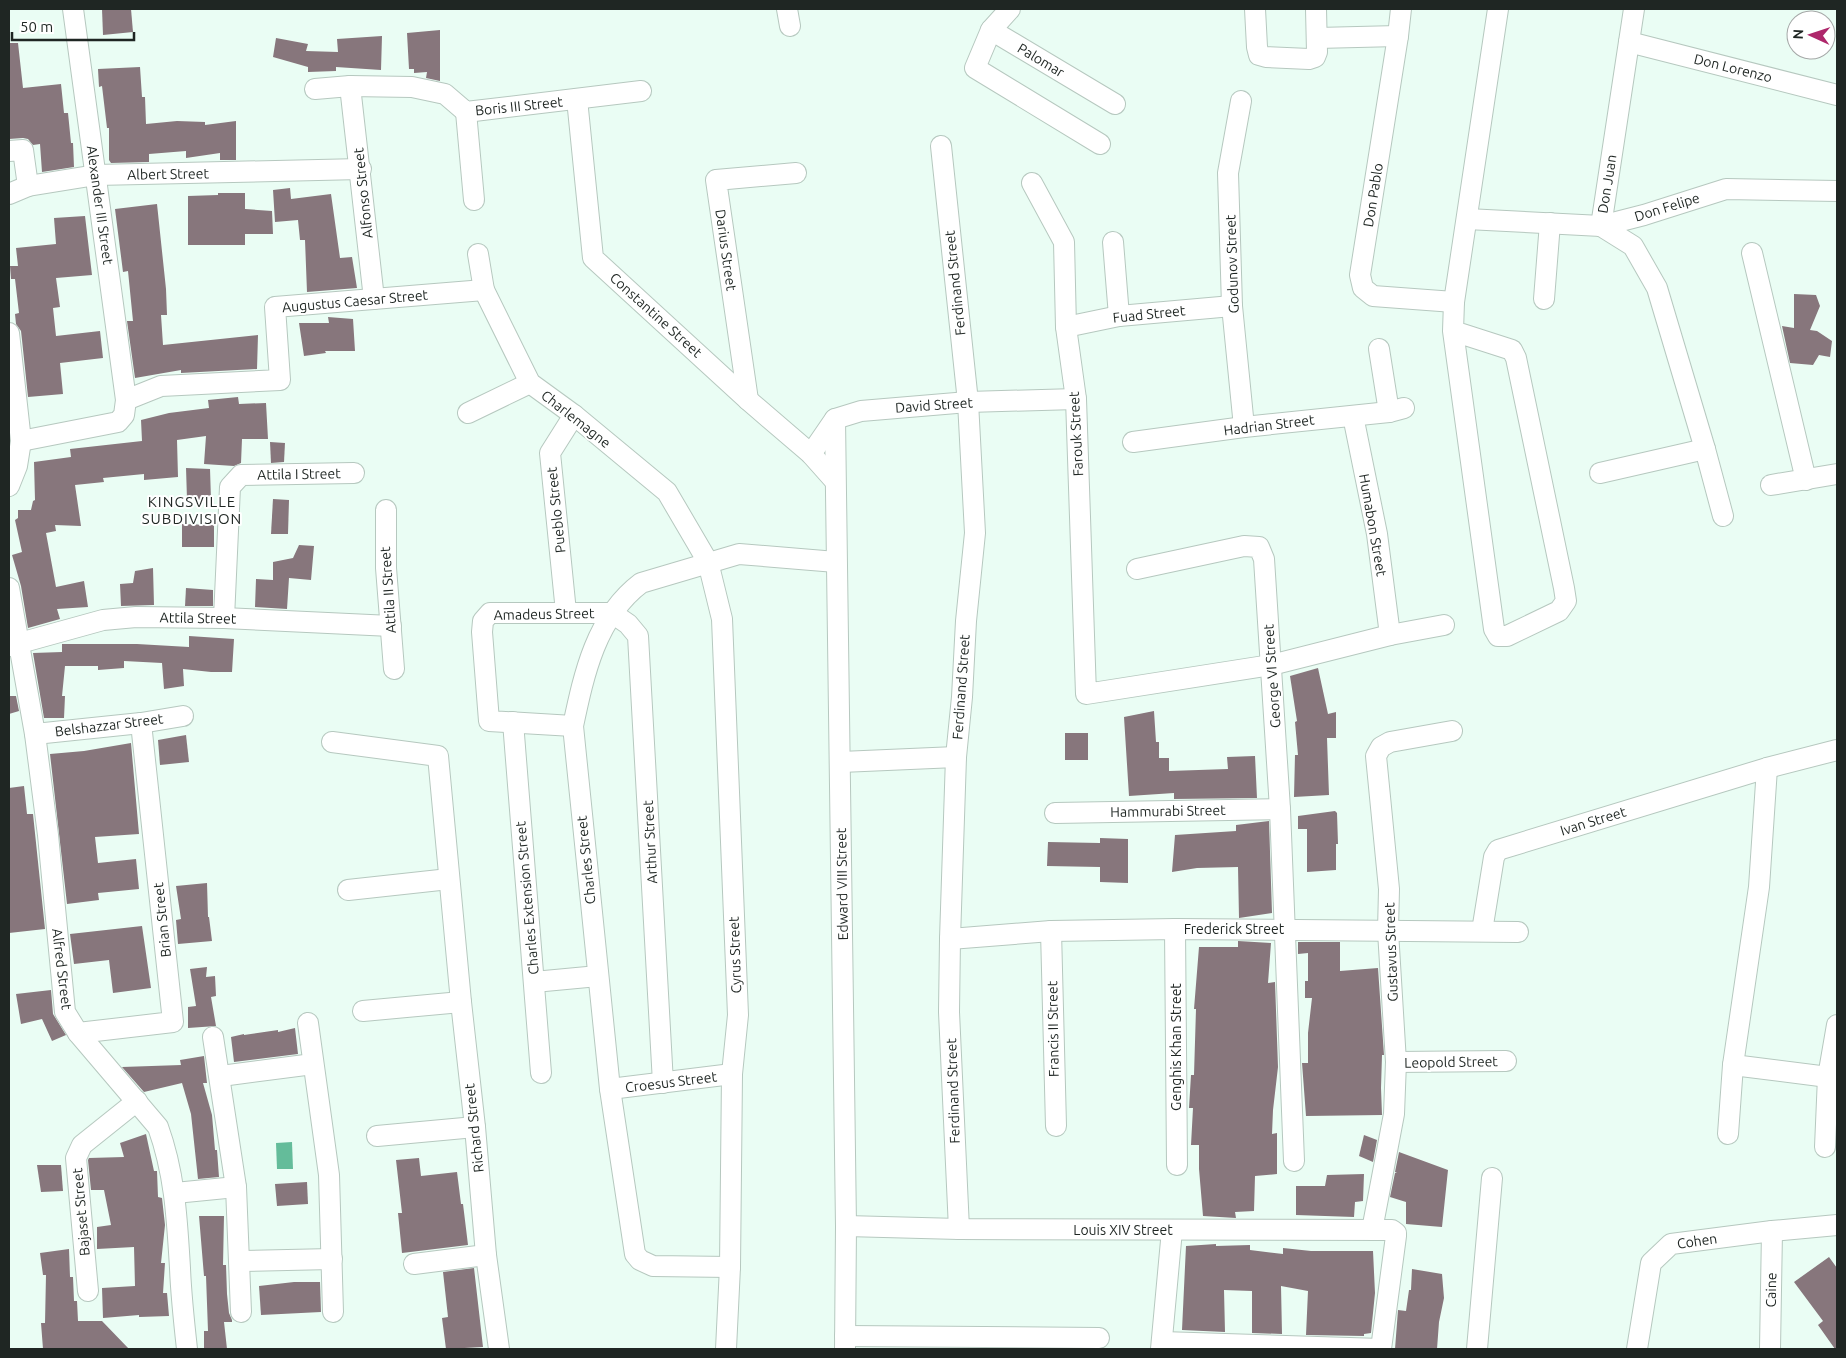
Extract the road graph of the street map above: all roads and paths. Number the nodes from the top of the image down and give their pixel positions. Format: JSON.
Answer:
{"nodes":[{"id":1,"x":73,"y":9,"type":"edge"},
{"id":2,"x":1010,"y":9,"type":"edge"},
{"id":3,"x":1255,"y":9,"type":"edge"},
{"id":4,"x":1316,"y":9,"type":"edge"},
{"id":5,"x":1401,"y":9,"type":"edge"},
{"id":6,"x":1498,"y":9,"type":"edge"},
{"id":7,"x":1634,"y":9,"type":"edge"},
{"id":8,"x":991,"y":30,"type":"junction"},
{"id":9,"x":1398,"y":36,"type":"junction"},
{"id":10,"x":1318,"y":38,"type":"junction"},
{"id":11,"x":1629,"y":42,"type":"junction"},
{"id":12,"x":350,"y":86,"type":"junction"},
{"id":13,"x":314,"y":89,"type":"dead end"},
{"id":14,"x":641,"y":91,"type":"dead end"},
{"id":15,"x":1837,"y":95,"type":"edge"},
{"id":16,"x":578,"y":99,"type":"junction"},
{"id":17,"x":1241,"y":101,"type":"dead end"},
{"id":18,"x":1115,"y":104,"type":"dead end"},
{"id":19,"x":466,"y":112,"type":"junction"},
{"id":20,"x":1100,"y":144,"type":"dead end"},
{"id":21,"x":941,"y":146,"type":"dead end"},
{"id":22,"x":9,"y":151,"type":"edge"},
{"id":23,"x":360,"y":169,"type":"junction"},
{"id":24,"x":796,"y":173,"type":"dead end"},
{"id":25,"x":96,"y":175,"type":"junction"},
{"id":26,"x":1032,"y":182,"type":"dead end"},
{"id":27,"x":28,"y":186,"type":"junction"},
{"id":28,"x":1837,"y":190,"type":"edge"},
{"id":29,"x":9,"y":194,"type":"edge"},
{"id":30,"x":474,"y":200,"type":"dead end"},
{"id":31,"x":1467,"y":219,"type":"junction"},
{"id":32,"x":1550,"y":223,"type":"junction"},
{"id":33,"x":1601,"y":226,"type":"junction"},
{"id":34,"x":1113,"y":242,"type":"dead end"},
{"id":35,"x":1752,"y":253,"type":"dead end"},
{"id":36,"x":478,"y":254,"type":"dead end"},
{"id":37,"x":484,"y":290,"type":"junction"},
{"id":38,"x":374,"y":299,"type":"junction"},
{"id":39,"x":1544,"y":299,"type":"dead end"},
{"id":40,"x":1454,"y":302,"type":"junction"},
{"id":41,"x":1232,"y":306,"type":"junction"},
{"id":42,"x":1119,"y":316,"type":"junction"},
{"id":43,"x":1066,"y":327,"type":"junction"},
{"id":44,"x":1454,"y":331,"type":"junction"},
{"id":45,"x":9,"y":333,"type":"edge"},
{"id":46,"x":1379,"y":349,"type":"dead end"},
{"id":47,"x":530,"y":383,"type":"junction"},
{"id":48,"x":1076,"y":399,"type":"junction"},
{"id":49,"x":126,"y":400,"type":"junction"},
{"id":50,"x":748,"y":400,"type":"junction"},
{"id":51,"x":968,"y":402,"type":"junction"},
{"id":52,"x":468,"y":413,"type":"dead end"},
{"id":53,"x":574,"y":415,"type":"junction"},
{"id":54,"x":1353,"y":416,"type":"junction"},
{"id":55,"x":835,"y":419,"type":"junction"},
{"id":56,"x":1244,"y":427,"type":"junction"},
{"id":57,"x":21,"y":441,"type":"junction"},
{"id":58,"x":1133,"y":442,"type":"dead end"},
{"id":59,"x":1705,"y":449,"type":"junction"},
{"id":60,"x":811,"y":454,"type":"junction"},
{"id":61,"x":354,"y":473,"type":"dead end"},
{"id":62,"x":1600,"y":473,"type":"dead end"},
{"id":63,"x":1837,"y":474,"type":"edge"},
{"id":64,"x":1806,"y":480,"type":"junction"},
{"id":65,"x":835,"y":481,"type":"junction"},
{"id":66,"x":1771,"y":485,"type":"dead end"},
{"id":67,"x":9,"y":486,"type":"edge"},
{"id":68,"x":386,"y":510,"type":"dead end"},
{"id":69,"x":1723,"y":516,"type":"dead end"},
{"id":70,"x":708,"y":562,"type":"junction"},
{"id":71,"x":836,"y":562,"type":"junction"},
{"id":72,"x":1137,"y":569,"type":"dead end"},
{"id":73,"x":9,"y":588,"type":"edge"},
{"id":74,"x":566,"y":612,"type":"junction"},
{"id":75,"x":612,"y":613,"type":"junction"},
{"id":76,"x":224,"y":618,"type":"junction"},
{"id":77,"x":1444,"y":625,"type":"dead end"},
{"id":78,"x":391,"y":626,"type":"junction"},
{"id":79,"x":1390,"y":635,"type":"junction"},
{"id":80,"x":14,"y":645,"type":"edge"},
{"id":81,"x":1271,"y":665,"type":"junction"},
{"id":82,"x":394,"y":669,"type":"dead end"},
{"id":83,"x":183,"y":716,"type":"dead end"},
{"id":84,"x":514,"y":722,"type":"junction"},
{"id":85,"x":141,"y":723,"type":"junction"},
{"id":86,"x":573,"y":726,"type":"junction"},
{"id":87,"x":1452,"y":731,"type":"dead end"},
{"id":88,"x":35,"y":734,"type":"junction"},
{"id":89,"x":332,"y":742,"type":"dead end"},
{"id":90,"x":1837,"y":750,"type":"edge"},
{"id":91,"x":956,"y":757,"type":"junction"},
{"id":92,"x":841,"y":762,"type":"junction"},
{"id":93,"x":1767,"y":768,"type":"junction"},
{"id":94,"x":1280,"y":809,"type":"junction"},
{"id":95,"x":1055,"y":813,"type":"dead end"},
{"id":96,"x":449,"y":879,"type":"junction"},
{"id":97,"x":348,"y":890,"type":"dead end"},
{"id":98,"x":1175,"y":929,"type":"junction"},
{"id":99,"x":1284,"y":930,"type":"junction"},
{"id":100,"x":1051,"y":931,"type":"junction"},
{"id":101,"x":1388,"y":931,"type":"junction"},
{"id":102,"x":1482,"y":931,"type":"junction"},
{"id":103,"x":1518,"y":932,"type":"dead end"},
{"id":104,"x":950,"y":939,"type":"junction"},
{"id":105,"x":598,"y":976,"type":"junction"},
{"id":106,"x":534,"y":982,"type":"junction"},
{"id":107,"x":461,"y":1002,"type":"junction"},
{"id":108,"x":363,"y":1011,"type":"dead end"},
{"id":109,"x":308,"y":1024,"type":"dead end"},
{"id":110,"x":1837,"y":1025,"type":"edge"},
{"id":111,"x":78,"y":1033,"type":"junction"},
{"id":112,"x":213,"y":1037,"type":"dead end"},
{"id":113,"x":1506,"y":1061,"type":"dead end"},
{"id":114,"x":1396,"y":1062,"type":"junction"},
{"id":115,"x":313,"y":1064,"type":"junction"},
{"id":116,"x":1733,"y":1065,"type":"junction"},
{"id":117,"x":541,"y":1073,"type":"dead end"},
{"id":118,"x":732,"y":1074,"type":"junction"},
{"id":119,"x":220,"y":1076,"type":"junction"},
{"id":120,"x":1828,"y":1077,"type":"junction"},
{"id":121,"x":663,"y":1083,"type":"junction"},
{"id":122,"x":610,"y":1090,"type":"junction"},
{"id":123,"x":137,"y":1101,"type":"junction"},
{"id":124,"x":1056,"y":1126,"type":"dead end"},
{"id":125,"x":475,"y":1127,"type":"junction"},
{"id":126,"x":1728,"y":1134,"type":"dead end"},
{"id":127,"x":378,"y":1136,"type":"dead end"},
{"id":128,"x":1825,"y":1147,"type":"dead end"},
{"id":129,"x":1294,"y":1161,"type":"dead end"},
{"id":130,"x":1177,"y":1165,"type":"dead end"},
{"id":131,"x":1492,"y":1178,"type":"dead end"},
{"id":132,"x":236,"y":1187,"type":"junction"},
{"id":133,"x":175,"y":1193,"type":"junction"},
{"id":134,"x":1837,"y":1224,"type":"edge"},
{"id":135,"x":846,"y":1226,"type":"junction"},
{"id":136,"x":958,"y":1229,"type":"junction"},
{"id":137,"x":1172,"y":1230,"type":"junction"},
{"id":138,"x":1372,"y":1230,"type":"junction"},
{"id":139,"x":1772,"y":1231,"type":"junction"},
{"id":140,"x":486,"y":1255,"type":"junction"},
{"id":141,"x":332,"y":1259,"type":"junction"},
{"id":142,"x":240,"y":1261,"type":"junction"},
{"id":143,"x":414,"y":1264,"type":"dead end"},
{"id":144,"x":730,"y":1266,"type":"junction"},
{"id":145,"x":88,"y":1291,"type":"dead end"},
{"id":146,"x":242,"y":1312,"type":"dead end"},
{"id":147,"x":333,"y":1312,"type":"dead end"},
{"id":148,"x":1099,"y":1338,"type":"dead end"},
{"id":149,"x":845,"y":1343,"type":"edge"},
{"id":150,"x":1161,"y":1346,"type":"edge"},
{"id":151,"x":186,"y":1349,"type":"edge"},
{"id":152,"x":499,"y":1349,"type":"edge"},
{"id":153,"x":726,"y":1349,"type":"edge"},
{"id":154,"x":1381,"y":1349,"type":"edge"},
{"id":155,"x":1477,"y":1349,"type":"edge"},
{"id":156,"x":1637,"y":1349,"type":"edge"},
{"id":157,"x":1770,"y":1349,"type":"edge"}],
"edges":[{"from":1,"to":25,"type":"street","name":"Alexander III Street"},
{"from":2,"to":8,"type":"street"},
{"from":3,"to":10,"type":"street"},
{"from":4,"to":10,"type":"street"},
{"from":5,"to":9,"type":"street","name":"Don Pablo"},
{"from":6,"to":31,"type":"street"},
{"from":7,"to":11,"type":"street","name":"Don Juan"},
{"from":8,"to":18,"type":"street","name":"Palomar"},
{"from":8,"to":20,"type":"street"},
{"from":9,"to":10,"type":"street"},
{"from":9,"to":40,"type":"street","name":"Don Pablo"},
{"from":11,"to":15,"type":"street","name":"Don Lorenzo"},
{"from":11,"to":33,"type":"street","name":"Don Juan"},
{"from":12,"to":13,"type":"street","name":"Boris III Street"},
{"from":12,"to":19,"type":"street","name":"Boris III Street"},
{"from":12,"to":23,"type":"street","name":"Alfonso Street"},
{"from":14,"to":16,"type":"street","name":"Boris III Street"},
{"from":16,"to":19,"type":"street","name":"Boris III Street"},
{"from":16,"to":50,"type":"street","name":"Constantine Street"},
{"from":17,"to":41,"type":"street","name":"Godunov Street"},
{"from":19,"to":30,"type":"street"},
{"from":21,"to":51,"type":"street","name":"Ferdinand Street"},
{"from":22,"to":27,"type":"street"},
{"from":23,"to":25,"type":"street","name":"Albert Street"},
{"from":23,"to":38,"type":"street","name":"Alfonso Street"},
{"from":24,"to":50,"type":"street","name":"Darius Street"},
{"from":25,"to":27,"type":"street","name":"Albert Street"},
{"from":25,"to":49,"type":"street","name":"Alexander III Street"},
{"from":26,"to":43,"type":"street","name":"Farouk Street"},
{"from":27,"to":29,"type":"street"},
{"from":28,"to":33,"type":"street","name":"Don Felipe"},
{"from":31,"to":32,"type":"street","name":"Don Felipe"},
{"from":31,"to":40,"type":"street"},
{"from":32,"to":33,"type":"street","name":"Don Felipe"},
{"from":32,"to":39,"type":"street"},
{"from":33,"to":59,"type":"street","name":"Don Juan"},
{"from":34,"to":42,"type":"street"},
{"from":35,"to":64,"type":"street"},
{"from":36,"to":37,"type":"street","name":"Charlemagne"},
{"from":37,"to":38,"type":"street","name":"Augustus Caesar Street"},
{"from":37,"to":47,"type":"street","name":"Charlemagne"},
{"from":38,"to":49,"type":"street","name":"Augustus Caesar Street"},
{"from":40,"to":44,"type":"street"},
{"from":41,"to":42,"type":"street","name":"Fuad Street"},
{"from":41,"to":56,"type":"street","name":"Godunov Street"},
{"from":42,"to":43,"type":"street","name":"Fuad Street"},
{"from":43,"to":48,"type":"street","name":"Farouk Street"},
{"from":44,"to":44,"type":"street"},
{"from":45,"to":57,"type":"street"},
{"from":46,"to":54,"type":"street","name":"Hadrian Street"},
{"from":47,"to":52,"type":"street"},
{"from":47,"to":53,"type":"street","name":"Charlemagne"},
{"from":48,"to":51,"type":"street","name":"David Street"},
{"from":48,"to":81,"type":"street","name":"Farouk Street"},
{"from":49,"to":57,"type":"street"},
{"from":50,"to":60,"type":"street","name":"Constantine Street"},
{"from":51,"to":55,"type":"street","name":"David Street"},
{"from":51,"to":91,"type":"street","name":"Ferdinand Street"},
{"from":53,"to":70,"type":"street","name":"Charlemagne"},
{"from":53,"to":74,"type":"street","name":"Pueblo Street"},
{"from":54,"to":56,"type":"street","name":"Hadrian Street"},
{"from":54,"to":79,"type":"street","name":"Humabon Street"},
{"from":55,"to":60,"type":"street"},
{"from":55,"to":65,"type":"street","name":"Edward VIII Street"},
{"from":56,"to":58,"type":"street","name":"Hadrian Street"},
{"from":57,"to":67,"type":"street"},
{"from":59,"to":62,"type":"street"},
{"from":59,"to":69,"type":"street","name":"Don Juan"},
{"from":60,"to":65,"type":"street","name":"Constantine Street"},
{"from":61,"to":76,"type":"street","name":"Attila I Street"},
{"from":63,"to":64,"type":"street"},
{"from":64,"to":66,"type":"street"},
{"from":65,"to":71,"type":"street","name":"Edward VIII Street"},
{"from":68,"to":78,"type":"street","name":"Attila II Street"},
{"from":70,"to":71,"type":"street","name":"Charles Street"},
{"from":70,"to":75,"type":"street","name":"Charles Street"},
{"from":70,"to":118,"type":"street","name":"Cyrus Street"},
{"from":71,"to":92,"type":"street","name":"Edward VIII Street"},
{"from":72,"to":81,"type":"street","name":"George VI Street"},
{"from":73,"to":80,"type":"street","name":"Alfred Street"},
{"from":74,"to":75,"type":"street","name":"Amadeus Street"},
{"from":74,"to":84,"type":"street","name":"Amadeus Street"},
{"from":75,"to":86,"type":"street","name":"Charles Street"},
{"from":75,"to":121,"type":"street","name":"Arthur Street"},
{"from":76,"to":78,"type":"street","name":"Attila Street"},
{"from":76,"to":80,"type":"street","name":"Attila Street"},
{"from":77,"to":79,"type":"street"},
{"from":78,"to":82,"type":"street","name":"Attila II Street"},
{"from":79,"to":81,"type":"street"},
{"from":80,"to":88,"type":"street","name":"Alfred Street"},
{"from":81,"to":94,"type":"street","name":"George VI Street"},
{"from":83,"to":85,"type":"street","name":"Belshazzar Street"},
{"from":84,"to":86,"type":"street"},
{"from":84,"to":106,"type":"street","name":"Charles Extension Street"},
{"from":85,"to":88,"type":"street","name":"Belshazzar Street"},
{"from":85,"to":111,"type":"street","name":"Brian Street"},
{"from":86,"to":105,"type":"street","name":"Charles Street"},
{"from":87,"to":101,"type":"street","name":"Gustavus Street"},
{"from":88,"to":111,"type":"street","name":"Alfred Street"},
{"from":89,"to":96,"type":"street","name":"Richard Street"},
{"from":90,"to":93,"type":"street"},
{"from":91,"to":92,"type":"street"},
{"from":91,"to":104,"type":"street","name":"Ferdinand Street"},
{"from":92,"to":135,"type":"street","name":"Edward VIII Street"},
{"from":93,"to":102,"type":"street","name":"Ivan Street"},
{"from":93,"to":116,"type":"street"},
{"from":94,"to":95,"type":"street","name":"Hammurabi Street"},
{"from":94,"to":99,"type":"street","name":"George VI Street"},
{"from":96,"to":97,"type":"street"},
{"from":96,"to":107,"type":"street","name":"Richard Street"},
{"from":98,"to":99,"type":"street","name":"Frederick Street"},
{"from":98,"to":100,"type":"street","name":"Frederick Street"},
{"from":98,"to":130,"type":"street","name":"Genghis Khan Street"},
{"from":99,"to":101,"type":"street","name":"Frederick Street"},
{"from":99,"to":129,"type":"street","name":"George VI Street"},
{"from":100,"to":104,"type":"street","name":"Frederick Street"},
{"from":100,"to":124,"type":"street","name":"Francis II Street"},
{"from":101,"to":102,"type":"street","name":"Frederick Street"},
{"from":101,"to":114,"type":"street","name":"Gustavus Street"},
{"from":102,"to":103,"type":"street","name":"Frederick Street"},
{"from":104,"to":136,"type":"street","name":"Ferdinand Street"},
{"from":105,"to":106,"type":"street"},
{"from":105,"to":122,"type":"street","name":"Charles Street"},
{"from":106,"to":117,"type":"street","name":"Charles Extension Street"},
{"from":107,"to":108,"type":"street"},
{"from":107,"to":125,"type":"street","name":"Richard Street"},
{"from":109,"to":115,"type":"street"},
{"from":110,"to":120,"type":"street"},
{"from":111,"to":123,"type":"street","name":"Alfred Street"},
{"from":112,"to":119,"type":"street"},
{"from":113,"to":114,"type":"street","name":"Leopold Street"},
{"from":114,"to":138,"type":"street","name":"Gustavus Street"},
{"from":115,"to":119,"type":"street"},
{"from":115,"to":141,"type":"street"},
{"from":116,"to":120,"type":"street"},
{"from":116,"to":126,"type":"street"},
{"from":118,"to":121,"type":"street","name":"Croesus Street"},
{"from":118,"to":144,"type":"street","name":"Cyrus Street"},
{"from":119,"to":132,"type":"street"},
{"from":120,"to":128,"type":"street"},
{"from":121,"to":122,"type":"street","name":"Croesus Street"},
{"from":122,"to":144,"type":"street","name":"Charles Street"},
{"from":123,"to":133,"type":"street","name":"Alfred Street"},
{"from":123,"to":145,"type":"street","name":"Bajaset Street"},
{"from":125,"to":127,"type":"street"},
{"from":125,"to":140,"type":"street","name":"Richard Street"},
{"from":131,"to":155,"type":"street"},
{"from":132,"to":133,"type":"street"},
{"from":132,"to":142,"type":"street"},
{"from":133,"to":151,"type":"street","name":"Alfred Street"},
{"from":134,"to":139,"type":"street","name":"Cohen"},
{"from":135,"to":136,"type":"street","name":"Louis XIV Street"},
{"from":135,"to":149,"type":"street","name":"Edward VIII Street"},
{"from":136,"to":137,"type":"street","name":"Louis XIV Street"},
{"from":137,"to":138,"type":"street","name":"Louis XIV Street"},
{"from":137,"to":150,"type":"street"},
{"from":138,"to":154,"type":"street","name":"Louis XIV Street"},
{"from":139,"to":156,"type":"street","name":"Cohen"},
{"from":139,"to":157,"type":"street","name":"Caine"},
{"from":140,"to":143,"type":"street"},
{"from":140,"to":152,"type":"street","name":"Richard Street"},
{"from":141,"to":142,"type":"street"},
{"from":141,"to":147,"type":"street"},
{"from":142,"to":146,"type":"street"},
{"from":144,"to":153,"type":"street","name":"Cyrus Street"},
{"from":148,"to":149,"type":"street"},
{"from":150,"to":154,"type":"street"}]}
